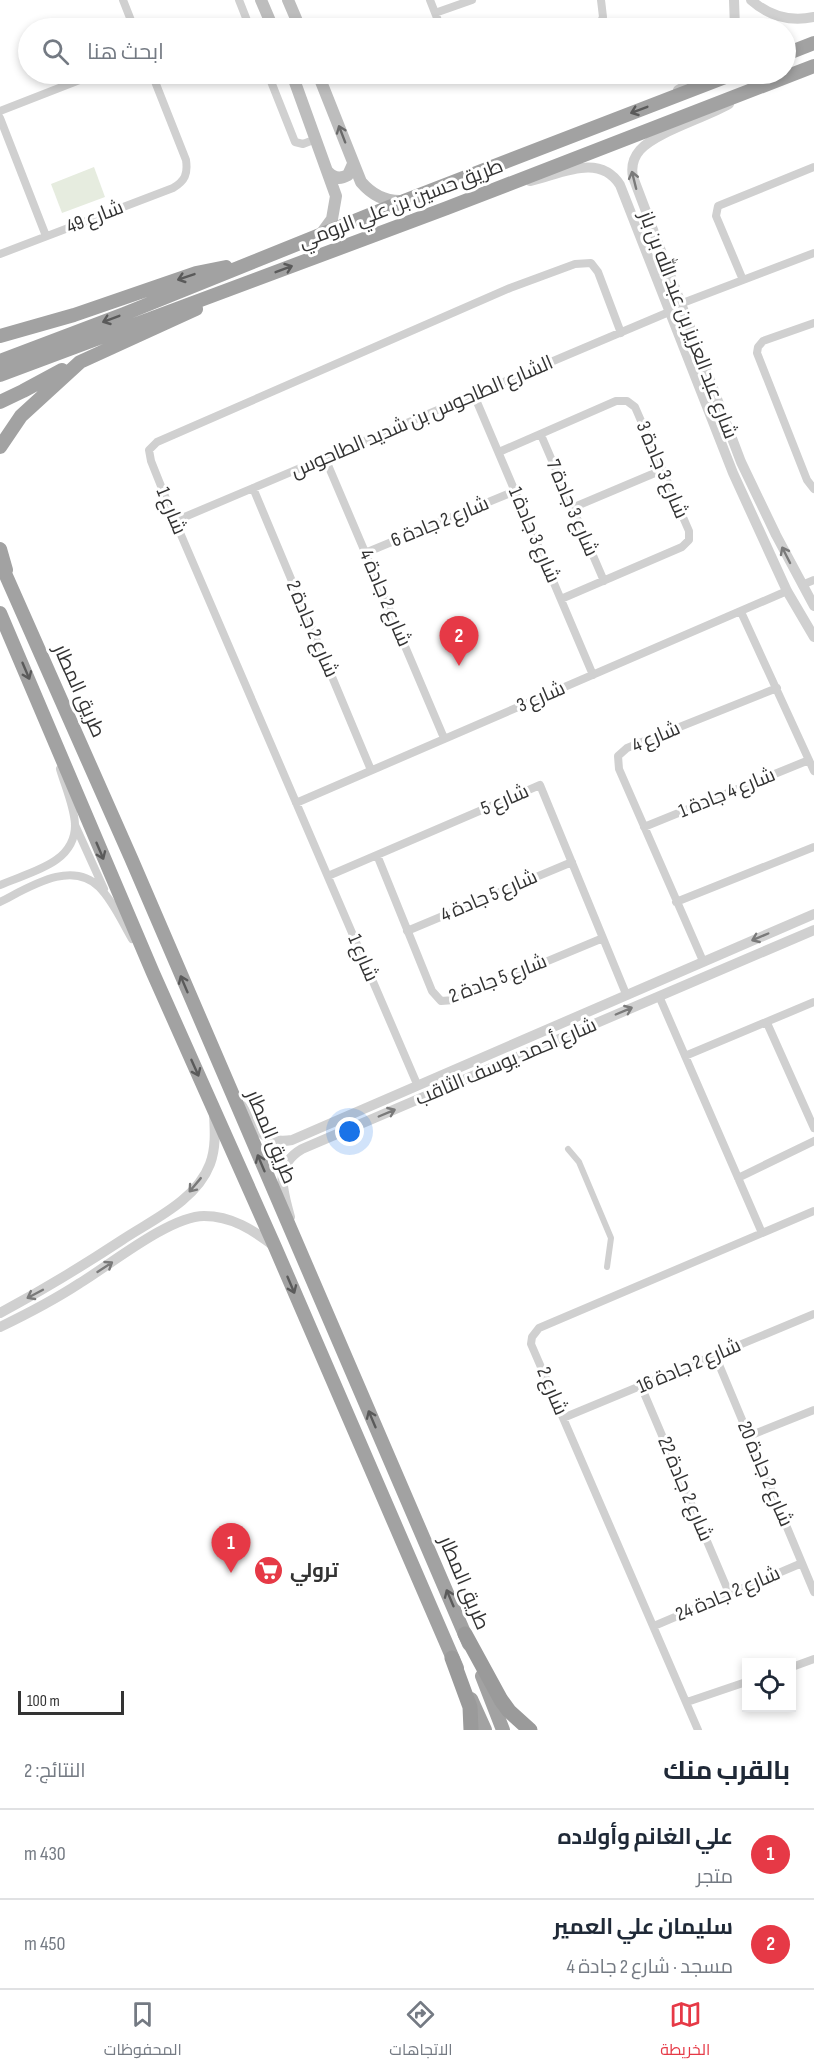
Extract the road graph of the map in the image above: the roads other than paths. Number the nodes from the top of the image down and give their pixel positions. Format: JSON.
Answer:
{"nodes":[{"id":1,"x":123,"y":0,"type":"edge"},
{"id":2,"x":239,"y":0,"type":"edge"},
{"id":3,"x":261,"y":0,"type":"edge"},
{"id":4,"x":288,"y":0,"type":"edge"},
{"id":5,"x":430,"y":0,"type":"edge"},
{"id":6,"x":472,"y":0,"type":"edge"},
{"id":7,"x":601,"y":0,"type":"edge"},
{"id":8,"x":734,"y":0,"type":"edge"},
{"id":9,"x":751,"y":0,"type":"edge"},
{"id":10,"x":435,"y":13,"type":"junction"},
{"id":11,"x":814,"y":17,"type":"edge"},
{"id":12,"x":130,"y":18,"type":"edge"},
{"id":13,"x":246,"y":18,"type":"edge"},
{"id":14,"x":269,"y":18,"type":"edge"},
{"id":15,"x":296,"y":18,"type":"edge"},
{"id":16,"x":437,"y":18,"type":"edge"},
{"id":17,"x":603,"y":18,"type":"edge"},
{"id":18,"x":735,"y":18,"type":"edge"},
{"id":19,"x":783,"y":18,"type":"edge"},
{"id":20,"x":796,"y":19,"type":"edge"},
{"id":21,"x":814,"y":43,"type":"edge"},
{"id":22,"x":796,"y":50,"type":"edge"},
{"id":23,"x":814,"y":66,"type":"edge"},
{"id":24,"x":796,"y":73,"type":"edge"},
{"id":25,"x":69,"y":84,"type":"edge"},
{"id":26,"x":156,"y":84,"type":"edge"},
{"id":27,"x":272,"y":84,"type":"edge"},
{"id":28,"x":295,"y":84,"type":"edge"},
{"id":29,"x":322,"y":84,"type":"edge"},
{"id":30,"x":690,"y":84,"type":"edge"},
{"id":31,"x":707,"y":84,"type":"edge"},
{"id":32,"x":768,"y":84,"type":"edge"},
{"id":33,"x":747,"y":92,"type":"junction"},
{"id":34,"x":661,"y":102,"type":"junction"},
{"id":35,"x":0,"y":111,"type":"edge"},
{"id":36,"x":0,"y":118,"type":"edge"},
{"id":37,"x":316,"y":139,"type":"junction"},
{"id":38,"x":353,"y":165,"type":"junction"},
{"id":39,"x":814,"y":167,"type":"edge"},
{"id":40,"x":328,"y":172,"type":"junction"},
{"id":41,"x":512,"y":183,"type":"junction"},
{"id":42,"x":404,"y":201,"type":"junction"},
{"id":43,"x":321,"y":234,"type":"junction"},
{"id":44,"x":46,"y":236,"type":"junction"},
{"id":45,"x":814,"y":253,"type":"edge"},
{"id":46,"x":0,"y":254,"type":"edge"},
{"id":47,"x":243,"y":265,"type":"junction"},
{"id":48,"x":743,"y":280,"type":"junction"},
{"id":49,"x":229,"y":290,"type":"junction"},
{"id":50,"x":680,"y":304,"type":"junction"},
{"id":51,"x":669,"y":312,"type":"junction"},
{"id":52,"x":814,"y":323,"type":"edge"},
{"id":53,"x":621,"y":333,"type":"junction"},
{"id":54,"x":0,"y":336,"type":"edge"},
{"id":55,"x":80,"y":362,"type":"junction"},
{"id":56,"x":5,"y":366,"type":"edge"},
{"id":57,"x":474,"y":394,"type":"junction"},
{"id":58,"x":0,"y":402,"type":"edge"},
{"id":59,"x":21,"y":416,"type":"junction"},
{"id":60,"x":716,"y":433,"type":"junction"},
{"id":61,"x":0,"y":434,"type":"edge"},
{"id":62,"x":541,"y":435,"type":"junction"},
{"id":63,"x":0,"y":447,"type":"edge"},
{"id":64,"x":499,"y":452,"type":"junction"},
{"id":65,"x":325,"y":458,"type":"junction"},
{"id":66,"x":741,"y":462,"type":"junction"},
{"id":67,"x":662,"y":470,"type":"junction"},
{"id":68,"x":733,"y":473,"type":"junction"},
{"id":69,"x":253,"y":488,"type":"junction"},
{"id":70,"x":814,"y":489,"type":"edge"},
{"id":71,"x":515,"y":491,"type":"junction"},
{"id":72,"x":573,"y":508,"type":"junction"},
{"id":73,"x":763,"y":508,"type":"junction"},
{"id":74,"x":175,"y":521,"type":"junction"},
{"id":75,"x":0,"y":549,"type":"edge"},
{"id":76,"x":365,"y":552,"type":"junction"},
{"id":77,"x":0,"y":562,"type":"edge"},
{"id":78,"x":814,"y":580,"type":"edge"},
{"id":79,"x":9,"y":581,"type":"junction"},
{"id":80,"x":604,"y":581,"type":"junction"},
{"id":81,"x":802,"y":585,"type":"junction"},
{"id":82,"x":787,"y":591,"type":"junction"},
{"id":83,"x":561,"y":600,"type":"junction"},
{"id":84,"x":814,"y":606,"type":"edge"},
{"id":85,"x":741,"y":612,"type":"junction"},
{"id":86,"x":1,"y":615,"type":"edge"},
{"id":87,"x":814,"y":637,"type":"edge"},
{"id":88,"x":593,"y":675,"type":"junction"},
{"id":89,"x":777,"y":688,"type":"junction"},
{"id":90,"x":51,"y":737,"type":"junction"},
{"id":91,"x":444,"y":738,"type":"junction"},
{"id":92,"x":809,"y":760,"type":"junction"},
{"id":93,"x":371,"y":770,"type":"junction"},
{"id":94,"x":814,"y":771,"type":"edge"},
{"id":95,"x":296,"y":802,"type":"junction"},
{"id":96,"x":75,"y":824,"type":"junction"},
{"id":97,"x":644,"y":827,"type":"junction"},
{"id":98,"x":814,"y":847,"type":"edge"},
{"id":99,"x":377,"y":855,"type":"junction"},
{"id":100,"x":572,"y":862,"type":"junction"},
{"id":101,"x":23,"y":876,"type":"junction"},
{"id":102,"x":327,"y":876,"type":"junction"},
{"id":103,"x":1,"y":883,"type":"edge"},
{"id":104,"x":108,"y":898,"type":"junction"},
{"id":105,"x":0,"y":902,"type":"edge"},
{"id":106,"x":676,"y":902,"type":"junction"},
{"id":107,"x":814,"y":914,"type":"edge"},
{"id":108,"x":814,"y":930,"type":"edge"},
{"id":109,"x":407,"y":931,"type":"junction"},
{"id":110,"x":603,"y":938,"type":"junction"},
{"id":111,"x":703,"y":961,"type":"junction"},
{"id":112,"x":153,"y":973,"type":"junction"},
{"id":113,"x":626,"y":994,"type":"junction"},
{"id":114,"x":659,"y":996,"type":"junction"},
{"id":115,"x":607,"y":1002,"type":"junction"},
{"id":116,"x":814,"y":1002,"type":"edge"},
{"id":117,"x":766,"y":1023,"type":"junction"},
{"id":118,"x":581,"y":1030,"type":"junction"},
{"id":119,"x":685,"y":1056,"type":"junction"},
{"id":120,"x":226,"y":1081,"type":"junction"},
{"id":121,"x":417,"y":1084,"type":"junction"},
{"id":122,"x":214,"y":1111,"type":"junction"},
{"id":123,"x":338,"y":1119,"type":"junction"},
{"id":124,"x":814,"y":1128,"type":"edge"},
{"id":125,"x":814,"y":1141,"type":"edge"},
{"id":126,"x":302,"y":1149,"type":"junction"},
{"id":127,"x":568,"y":1149,"type":"dead end"},
{"id":128,"x":738,"y":1178,"type":"junction"},
{"id":129,"x":814,"y":1211,"type":"edge"},
{"id":130,"x":762,"y":1233,"type":"junction"},
{"id":131,"x":119,"y":1242,"type":"junction"},
{"id":132,"x":275,"y":1247,"type":"junction"},
{"id":133,"x":300,"y":1252,"type":"junction"},
{"id":134,"x":123,"y":1256,"type":"junction"},
{"id":135,"x":607,"y":1267,"type":"dead end"},
{"id":136,"x":0,"y":1313,"type":"edge"},
{"id":137,"x":814,"y":1314,"type":"edge"},
{"id":138,"x":0,"y":1328,"type":"edge"},
{"id":139,"x":716,"y":1355,"type":"junction"},
{"id":140,"x":641,"y":1386,"type":"junction"},
{"id":141,"x":814,"y":1410,"type":"edge"},
{"id":142,"x":563,"y":1418,"type":"junction"},
{"id":143,"x":749,"y":1436,"type":"junction"},
{"id":144,"x":802,"y":1563,"type":"junction"},
{"id":145,"x":814,"y":1592,"type":"edge"},
{"id":146,"x":729,"y":1593,"type":"junction"},
{"id":147,"x":654,"y":1626,"type":"junction"},
{"id":148,"x":465,"y":1634,"type":"junction"},
{"id":149,"x":452,"y":1658,"type":"junction"},
{"id":150,"x":814,"y":1659,"type":"edge"},
{"id":151,"x":796,"y":1666,"type":"edge"},
{"id":152,"x":742,"y":1684,"type":"edge"},
{"id":153,"x":687,"y":1702,"type":"junction"},
{"id":154,"x":471,"y":1730,"type":"edge"},
{"id":155,"x":485,"y":1730,"type":"edge"},
{"id":156,"x":503,"y":1730,"type":"edge"},
{"id":157,"x":530,"y":1730,"type":"edge"},
{"id":158,"x":698,"y":1730,"type":"edge"}],
"edges":[{"from":1,"to":12,"type":"street"},
{"from":2,"to":13,"type":"street"},
{"from":3,"to":14,"type":"main road"},
{"from":4,"to":15,"type":"main road"},
{"from":5,"to":10,"type":"street"},
{"from":6,"to":10,"type":"street"},
{"from":7,"to":17,"type":"street"},
{"from":8,"to":18,"type":"street"},
{"from":9,"to":19,"type":"street"},
{"from":10,"to":16,"type":"street"},
{"from":11,"to":20,"type":"street"},
{"from":21,"to":22,"type":"highway"},
{"from":23,"to":24,"type":"highway","name":"طريق حسين بن علي الرومي"},
{"from":25,"to":35,"type":"street"},
{"from":26,"to":44,"type":"street","name":"شارع 49"},
{"from":27,"to":37,"type":"street"},
{"from":28,"to":37,"type":"main road"},
{"from":38,"to":29,"type":"main road","one_way":true},
{"from":30,"to":34,"type":"street"},
{"from":31,"to":34,"type":"highway","name":"طريق حسين بن علي الرومي"},
{"from":32,"to":33,"type":"highway","name":"طريق حسين بن علي الرومي"},
{"from":33,"to":41,"type":"highway","name":"طريق حسين بن علي الرومي"},
{"from":50,"to":33,"type":"street","name":"شارع عبد العزيز بن عبد الله بن باز","one_way":true},
{"from":34,"to":42,"type":"highway","name":"طريق حسين بن علي الرومي","one_way":true},
{"from":36,"to":44,"type":"street"},
{"from":37,"to":40,"type":"main road"},
{"from":38,"to":40,"type":"main road"},
{"from":38,"to":42,"type":"main road"},
{"from":39,"to":48,"type":"street"},
{"from":40,"to":43,"type":"main road"},
{"from":49,"to":41,"type":"highway","name":"طريق حسين بن علي الرومي","one_way":true},
{"from":41,"to":51,"type":"street","name":"شارع عبد العزيز بن عبد الله بن باز"},
{"from":42,"to":43,"type":"highway","name":"طريق حسين بن علي الرومي"},
{"from":43,"to":47,"type":"highway","name":"طريق حسين بن علي الرومي"},
{"from":44,"to":46,"type":"street","name":"شارع 49"},
{"from":45,"to":48,"type":"street"},
{"from":47,"to":54,"type":"highway","one_way":true},
{"from":47,"to":56,"type":"highway","name":"طريق حسين بن علي الرومي","one_way":true},
{"from":48,"to":50,"type":"street"},
{"from":49,"to":55,"type":"highway"},
{"from":49,"to":56,"type":"highway","name":"طريق حسين بن علي الرومي"},
{"from":50,"to":66,"type":"street","name":"شارع عبد العزيز بن عبد الله بن باز"},
{"from":51,"to":53,"type":"street","name":"الشارع الطاحوس بن شديد الطاحوس"},
{"from":51,"to":60,"type":"street","name":"شارع عبد العزيز بن عبد الله بن باز"},
{"from":52,"to":70,"type":"street"},
{"from":53,"to":57,"type":"street","name":"الشارع الطاحوس بن شديد الطاحوس"},
{"from":53,"to":74,"type":"street","name":"شارع 1"},
{"from":55,"to":58,"type":"highway"},
{"from":55,"to":59,"type":"highway"},
{"from":57,"to":64,"type":"street","name":"شارع 3 جادة 1"},
{"from":57,"to":65,"type":"street","name":"الشارع الطاحوس بن شديد الطاحوس"},
{"from":59,"to":61,"type":"highway"},
{"from":59,"to":63,"type":"highway"},
{"from":60,"to":66,"type":"street"},
{"from":60,"to":68,"type":"street","name":"شارع عبد العزيز بن عبد الله بن باز"},
{"from":62,"to":64,"type":"street","name":"شارع 3 جادة 3"},
{"from":62,"to":67,"type":"street","name":"شارع 3 جادة 3"},
{"from":62,"to":72,"type":"street","name":"شارع 3 جادة 7"},
{"from":64,"to":71,"type":"street","name":"شارع 3 جادة 1"},
{"from":65,"to":69,"type":"street","name":"الشارع الطاحوس بن شديد الطاحوس"},
{"from":65,"to":76,"type":"street","name":"شارع 2 جادة 4"},
{"from":66,"to":73,"type":"street","name":"شارع عبد العزيز بن عبد الله بن باز"},
{"from":67,"to":72,"type":"street"},
{"from":67,"to":80,"type":"street","name":"شارع 3 جادة 3"},
{"from":68,"to":73,"type":"street"},
{"from":68,"to":82,"type":"street","name":"شارع عبد العزيز بن عبد الله بن باز"},
{"from":69,"to":74,"type":"street","name":"الشارع الطاحوس بن شديد الطاحوس"},
{"from":69,"to":93,"type":"street","name":"شارع 2 جادة 2"},
{"from":71,"to":76,"type":"street","name":"شارع 2 جادة 6"},
{"from":71,"to":83,"type":"street","name":"شارع 3 جادة 1"},
{"from":72,"to":80,"type":"street","name":"شارع 3 جادة 7"},
{"from":81,"to":73,"type":"street","name":"شارع عبد العزيز بن عبد الله بن باز","one_way":true},
{"from":74,"to":95,"type":"street","name":"شارع 1"},
{"from":75,"to":79,"type":"highway"},
{"from":76,"to":91,"type":"street","name":"شارع 2 جادة 4"},
{"from":77,"to":79,"type":"highway","name":"طريق المطار"},
{"from":78,"to":81,"type":"street"},
{"from":120,"to":79,"type":"highway","name":"طريق المطار","one_way":true},
{"from":80,"to":83,"type":"street","name":"شارع 3 جادة 3"},
{"from":81,"to":84,"type":"street","name":"شارع عبد العزيز بن عبد الله بن باز"},
{"from":82,"to":85,"type":"street","name":"شارع 3"},
{"from":82,"to":87,"type":"street","name":"شارع عبد العزيز بن عبد الله بن باز"},
{"from":83,"to":88,"type":"street","name":"شارع 3 جادة 1"},
{"from":85,"to":88,"type":"street","name":"شارع 3"},
{"from":85,"to":89,"type":"street"},
{"from":86,"to":90,"type":"highway","name":"طريق المطار","one_way":true},
{"from":88,"to":91,"type":"street","name":"شارع 3"},
{"from":89,"to":92,"type":"street"},
{"from":89,"to":97,"type":"street","name":"شارع 4"},
{"from":90,"to":96,"type":"street"},
{"from":90,"to":112,"type":"highway","name":"طريق المطار","one_way":true},
{"from":91,"to":93,"type":"street","name":"شارع 3"},
{"from":92,"to":94,"type":"street"},
{"from":92,"to":97,"type":"street","name":"شارع 4 جادة 1"},
{"from":93,"to":95,"type":"street","name":"شارع 3"},
{"from":95,"to":102,"type":"street","name":"شارع 1"},
{"from":96,"to":101,"type":"street"},
{"from":96,"to":104,"type":"street"},
{"from":97,"to":106,"type":"street","name":"شارع 4"},
{"from":98,"to":106,"type":"street"},
{"from":99,"to":100,"type":"street","name":"شارع 5"},
{"from":99,"to":102,"type":"street","name":"شارع 5"},
{"from":99,"to":109,"type":"street","name":"شارع 5 جادة 2"},
{"from":100,"to":109,"type":"street","name":"شارع 5 جادة 4"},
{"from":100,"to":110,"type":"street","name":"شارع 5"},
{"from":101,"to":103,"type":"street"},
{"from":101,"to":105,"type":"street"},
{"from":102,"to":121,"type":"street","name":"شارع 1"},
{"from":104,"to":105,"type":"street"},
{"from":104,"to":112,"type":"street"},
{"from":106,"to":111,"type":"street","name":"شارع 4"},
{"from":107,"to":111,"type":"street","name":"شارع أحمد يوسف الثاقب","one_way":true},
{"from":108,"to":114,"type":"street","name":"شارع أحمد يوسف الثاقب"},
{"from":109,"to":110,"type":"street","name":"شارع 5 جادة 2"},
{"from":110,"to":113,"type":"street","name":"شارع 5"},
{"from":111,"to":113,"type":"street","name":"شارع أحمد يوسف الثاقب"},
{"from":112,"to":122,"type":"highway","name":"طريق المطار","one_way":true},
{"from":113,"to":115,"type":"street","name":"شارع أحمد يوسف الثاقب"},
{"from":118,"to":114,"type":"street","name":"شارع أحمد يوسف الثاقب","one_way":true},
{"from":114,"to":119,"type":"street"},
{"from":115,"to":118,"type":"street"},
{"from":115,"to":121,"type":"street","name":"شارع أحمد يوسف الثاقب"},
{"from":116,"to":117,"type":"street"},
{"from":117,"to":119,"type":"street"},
{"from":117,"to":124,"type":"street"},
{"from":126,"to":118,"type":"street","name":"شارع أحمد يوسف الثاقب","one_way":true},
{"from":119,"to":128,"type":"street"},
{"from":120,"to":123,"type":"street","name":"شارع أحمد يوسف الثاقب"},
{"from":133,"to":120,"type":"highway","name":"طريق المطار","one_way":true},
{"from":121,"to":123,"type":"street","name":"شارع أحمد يوسف الثاقب"},
{"from":122,"to":131,"type":"street","one_way":true},
{"from":122,"to":132,"type":"highway","name":"طريق المطار"},
{"from":123,"to":126,"type":"street"},
{"from":125,"to":128,"type":"street"},
{"from":126,"to":133,"type":"street","name":"شارع أحمد يوسف الثاقب"},
{"from":127,"to":135,"type":"street"},
{"from":128,"to":130,"type":"street"},
{"from":129,"to":130,"type":"street","name":"شارع 2"},
{"from":130,"to":142,"type":"street","name":"شارع 2"},
{"from":131,"to":134,"type":"street"},
{"from":131,"to":136,"type":"street","one_way":true},
{"from":132,"to":134,"type":"street"},
{"from":132,"to":149,"type":"highway","name":"طريق المطار","one_way":true},
{"from":148,"to":133,"type":"highway","name":"طريق المطار","one_way":true},
{"from":138,"to":134,"type":"street","one_way":true},
{"from":137,"to":139,"type":"street","name":"شارع 2 جادة 16"},
{"from":139,"to":140,"type":"street","name":"شارع 2 جادة 16"},
{"from":139,"to":143,"type":"street","name":"شارع 2 جادة 20"},
{"from":140,"to":142,"type":"street","name":"شارع 2 جادة 16"},
{"from":140,"to":146,"type":"street","name":"شارع 2 جادة 22"},
{"from":141,"to":143,"type":"street"},
{"from":142,"to":147,"type":"street","name":"شارع 2"},
{"from":143,"to":144,"type":"street","name":"شارع 2 جادة 20"},
{"from":144,"to":145,"type":"street","name":"شارع 2 جادة 20"},
{"from":144,"to":146,"type":"street","name":"شارع 2 جادة 24"},
{"from":146,"to":147,"type":"street","name":"شارع 2 جادة 24"},
{"from":147,"to":153,"type":"street","name":"شارع 2"},
{"from":148,"to":156,"type":"highway","name":"طريق المطار"},
{"from":148,"to":157,"type":"highway"},
{"from":149,"to":154,"type":"highway"},
{"from":149,"to":155,"type":"highway","name":"طريق المطار"},
{"from":150,"to":151,"type":"street"},
{"from":152,"to":153,"type":"street"},
{"from":153,"to":158,"type":"street","name":"شارع 2"}]}
